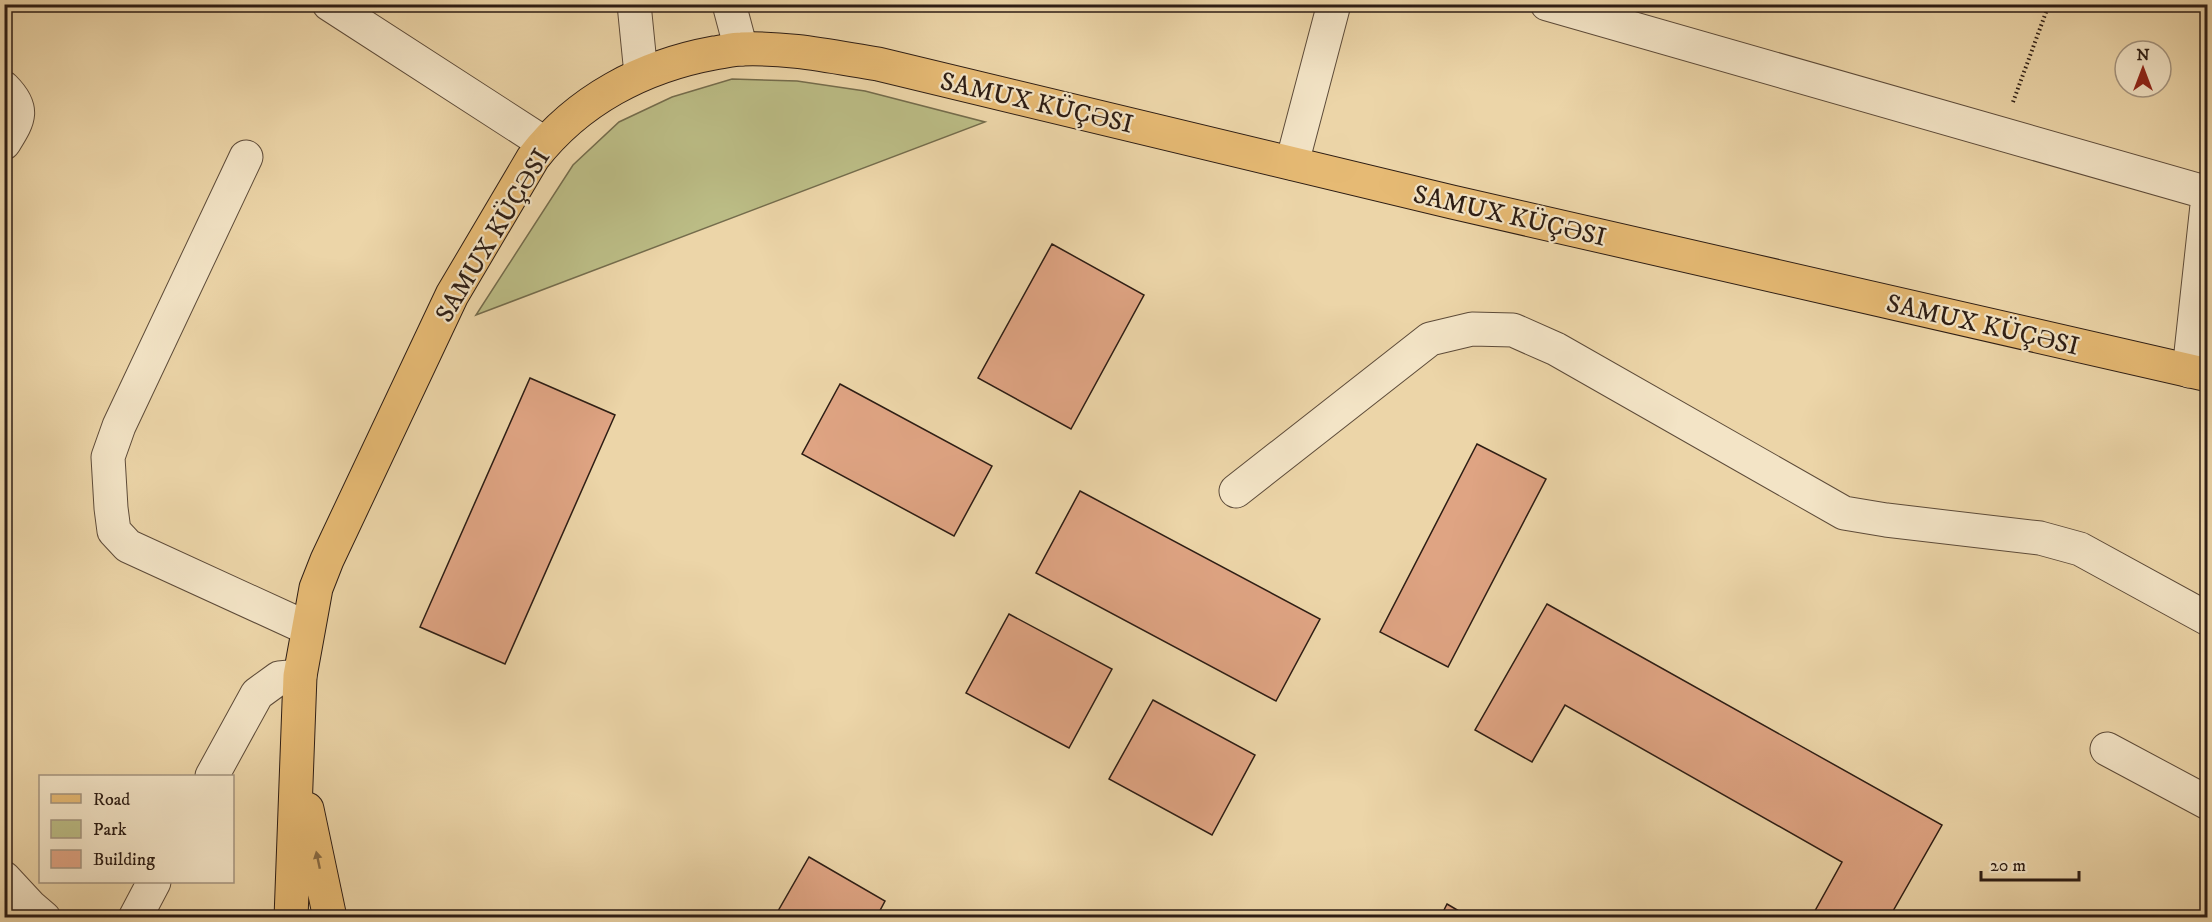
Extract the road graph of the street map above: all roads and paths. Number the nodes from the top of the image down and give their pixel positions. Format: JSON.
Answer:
{"nodes":[{"id":1,"x":329,"y":4,"type":"edge"},
{"id":2,"x":634,"y":4,"type":"edge"},
{"id":3,"x":729,"y":4,"type":"edge"},
{"id":4,"x":1334,"y":4,"type":"edge"},
{"id":5,"x":1547,"y":4,"type":"edge"},
{"id":6,"x":2049,"y":4,"type":"edge"},
{"id":7,"x":1583,"y":10,"type":"edge"},
{"id":8,"x":741,"y":49,"type":"junction"},
{"id":9,"x":641,"y":74,"type":"junction"},
{"id":10,"x":4,"y":88,"type":"edge"},
{"id":11,"x":2001,"y":134,"type":"junction"},
{"id":12,"x":4,"y":143,"type":"edge"},
{"id":13,"x":544,"y":143,"type":"junction"},
{"id":14,"x":246,"y":157,"type":"dead end"},
{"id":15,"x":1293,"y":163,"type":"junction"},
{"id":16,"x":2208,"y":195,"type":"edge"},
{"id":17,"x":2198,"y":373,"type":"edge"},
{"id":18,"x":1236,"y":491,"type":"dead end"},
{"id":19,"x":2208,"y":619,"type":"edge"},
{"id":20,"x":307,"y":628,"type":"junction"},
{"id":21,"x":300,"y":676,"type":"junction"},
{"id":22,"x":2107,"y":749,"type":"dead end"},
{"id":23,"x":298,"y":763,"type":"junction"},
{"id":24,"x":213,"y":775,"type":"edge"},
{"id":25,"x":2208,"y":803,"type":"edge"},
{"id":26,"x":4,"y":878,"type":"edge"},
{"id":27,"x":153,"y":883,"type":"edge"},
{"id":28,"x":44,"y":918,"type":"edge"},
{"id":29,"x":135,"y":918,"type":"edge"},
{"id":30,"x":291,"y":918,"type":"edge"},
{"id":31,"x":330,"y":918,"type":"edge"}],
"edges":[{"from":1,"to":13,"type":"street"},
{"from":2,"to":9,"type":"street"},
{"from":3,"to":8,"type":"street"},
{"from":4,"to":15,"type":"street"},
{"from":5,"to":7,"type":"street"},
{"from":6,"to":11,"type":"path"},
{"from":7,"to":11,"type":"street"},
{"from":8,"to":9,"type":"main road","name":"SAMUX KÜÇƏSI"},
{"from":8,"to":15,"type":"main road","name":"SAMUX KÜÇƏSI"},
{"from":9,"to":13,"type":"main road","name":"SAMUX KÜÇƏSI"},
{"from":10,"to":12,"type":"street"},
{"from":11,"to":16,"type":"street"},
{"from":13,"to":20,"type":"main road","name":"SAMUX KÜÇƏSI"},
{"from":14,"to":20,"type":"street"},
{"from":15,"to":17,"type":"main road","name":"SAMUX KÜÇƏSI"},
{"from":16,"to":17,"type":"street"},
{"from":18,"to":19,"type":"street"},
{"from":20,"to":21,"type":"main road","name":"SAMUX KÜÇƏSI"},
{"from":21,"to":23,"type":"main road","name":"SAMUX KÜÇƏSI"},
{"from":21,"to":24,"type":"street"},
{"from":22,"to":25,"type":"street"},
{"from":23,"to":30,"type":"main road"},
{"from":31,"to":23,"type":"main road","one_way":true},
{"from":26,"to":28,"type":"street"},
{"from":27,"to":29,"type":"street"}]}
